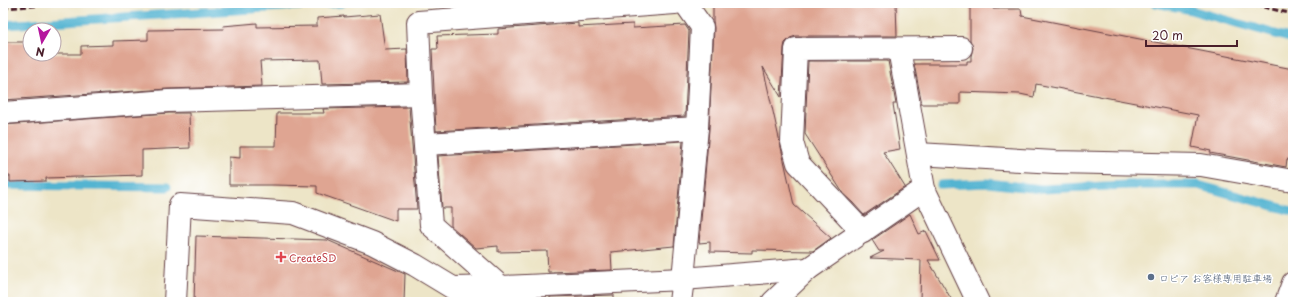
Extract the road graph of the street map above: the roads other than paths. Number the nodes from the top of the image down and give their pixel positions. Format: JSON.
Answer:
{"nodes":[{"id":1,"x":675,"y":3,"type":"edge"},
{"id":2,"x":685,"y":3,"type":"edge"},
{"id":3,"x":961,"y":48,"type":"dead end"},
{"id":4,"x":899,"y":49,"type":"junction"},
{"id":5,"x":420,"y":94,"type":"junction"},
{"id":6,"x":3,"y":113,"type":"edge"},
{"id":7,"x":697,"y":128,"type":"junction"},
{"id":8,"x":425,"y":144,"type":"junction"},
{"id":9,"x":918,"y":154,"type":"junction"},
{"id":10,"x":1293,"y":181,"type":"edge"},
{"id":11,"x":924,"y":189,"type":"junction"},
{"id":12,"x":863,"y":232,"type":"junction"},
{"id":13,"x":808,"y":269,"type":"junction"},
{"id":14,"x":683,"y":279,"type":"junction"},
{"id":15,"x":1293,"y":283,"type":"edge"},
{"id":16,"x":501,"y":288,"type":"junction"},
{"id":17,"x":175,"y":302,"type":"edge"},
{"id":18,"x":680,"y":302,"type":"edge"},
{"id":19,"x":773,"y":302,"type":"edge"},
{"id":20,"x":978,"y":302,"type":"edge"},
{"id":21,"x":1286,"y":302,"type":"edge"}],
"edges":[{"from":1,"to":5,"type":"street"},
{"from":2,"to":7,"type":"street"},
{"from":3,"to":4,"type":"street"},
{"from":4,"to":9,"type":"street"},
{"from":4,"to":12,"type":"street"},
{"from":5,"to":6,"type":"street"},
{"from":5,"to":8,"type":"street"},
{"from":7,"to":8,"type":"street"},
{"from":7,"to":14,"type":"street"},
{"from":8,"to":16,"type":"street"},
{"from":9,"to":10,"type":"street"},
{"from":9,"to":11,"type":"street"},
{"from":11,"to":12,"type":"street"},
{"from":11,"to":20,"type":"street"},
{"from":12,"to":13,"type":"street"},
{"from":13,"to":14,"type":"street"},
{"from":13,"to":19,"type":"street"},
{"from":14,"to":16,"type":"street"},
{"from":14,"to":18,"type":"street"},
{"from":15,"to":21,"type":"street"},
{"from":16,"to":17,"type":"street"}]}
